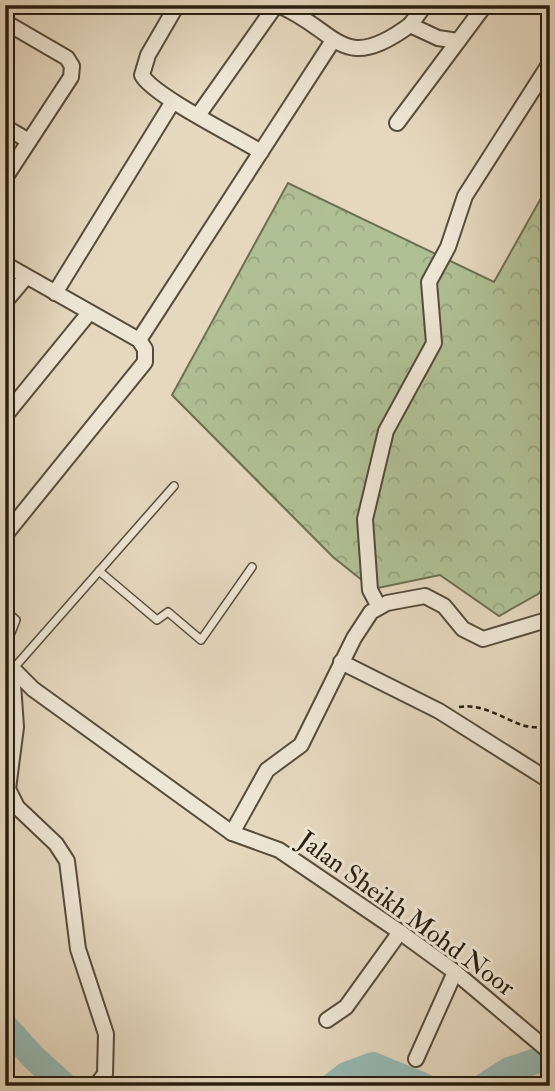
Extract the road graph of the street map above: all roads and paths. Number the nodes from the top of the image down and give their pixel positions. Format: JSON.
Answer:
{"nodes":[{"id":1,"x":177,"y":5,"type":"edge"},
{"id":2,"x":277,"y":5,"type":"edge"},
{"id":3,"x":425,"y":5,"type":"edge"},
{"id":4,"x":485,"y":5,"type":"edge"},
{"id":5,"x":302,"y":9,"type":"edge"},
{"id":6,"x":5,"y":22,"type":"edge"},
{"id":7,"x":410,"y":24,"type":"junction"},
{"id":8,"x":458,"y":41,"type":"junction"},
{"id":9,"x":332,"y":42,"type":"junction"},
{"id":10,"x":550,"y":63,"type":"edge"},
{"id":11,"x":172,"y":103,"type":"junction"},
{"id":12,"x":199,"y":114,"type":"junction"},
{"id":13,"x":397,"y":123,"type":"dead end"},
{"id":14,"x":5,"y":127,"type":"edge"},
{"id":15,"x":29,"y":141,"type":"junction"},
{"id":16,"x":261,"y":152,"type":"junction"},
{"id":17,"x":5,"y":178,"type":"edge"},
{"id":18,"x":5,"y":264,"type":"edge"},
{"id":19,"x":26,"y":277,"type":"junction"},
{"id":20,"x":55,"y":293,"type":"junction"},
{"id":21,"x":5,"y":302,"type":"edge"},
{"id":22,"x":89,"y":313,"type":"junction"},
{"id":23,"x":139,"y":340,"type":"junction"},
{"id":24,"x":5,"y":416,"type":"edge"},
{"id":25,"x":174,"y":486,"type":"dead end"},
{"id":26,"x":5,"y":536,"type":"edge"},
{"id":27,"x":252,"y":567,"type":"dead end"},
{"id":28,"x":99,"y":571,"type":"junction"},
{"id":29,"x":379,"y":607,"type":"junction"},
{"id":30,"x":5,"y":610,"type":"edge"},
{"id":31,"x":550,"y":620,"type":"edge"},
{"id":32,"x":5,"y":648,"type":"edge"},
{"id":33,"x":341,"y":662,"type":"junction"},
{"id":34,"x":9,"y":666,"type":"edge"},
{"id":35,"x":439,"y":711,"type":"junction"},
{"id":36,"x":550,"y":728,"type":"edge"},
{"id":37,"x":7,"y":774,"type":"edge"},
{"id":38,"x":550,"y":780,"type":"edge"},
{"id":39,"x":232,"y":833,"type":"junction"},
{"id":40,"x":400,"y":932,"type":"junction"},
{"id":41,"x":455,"y":972,"type":"junction"},
{"id":42,"x":327,"y":1020,"type":"dead end"},
{"id":43,"x":550,"y":1052,"type":"edge"},
{"id":44,"x":416,"y":1059,"type":"dead end"},
{"id":45,"x":96,"y":1086,"type":"edge"}],
"edges":[{"from":1,"to":11,"type":"street"},
{"from":2,"to":5,"type":"street"},
{"from":2,"to":12,"type":"street"},
{"from":3,"to":7,"type":"street"},
{"from":4,"to":8,"type":"street"},
{"from":5,"to":9,"type":"street"},
{"from":6,"to":15,"type":"street"},
{"from":7,"to":8,"type":"street"},
{"from":7,"to":9,"type":"street"},
{"from":8,"to":13,"type":"street"},
{"from":9,"to":16,"type":"street"},
{"from":10,"to":29,"type":"street"},
{"from":11,"to":12,"type":"street"},
{"from":11,"to":20,"type":"street"},
{"from":12,"to":16,"type":"street"},
{"from":14,"to":15,"type":"street"},
{"from":15,"to":17,"type":"street"},
{"from":16,"to":23,"type":"street"},
{"from":18,"to":19,"type":"street"},
{"from":19,"to":20,"type":"street"},
{"from":19,"to":21,"type":"street"},
{"from":20,"to":22,"type":"street"},
{"from":22,"to":23,"type":"street"},
{"from":22,"to":24,"type":"street"},
{"from":23,"to":26,"type":"street"},
{"from":25,"to":28,"type":"lane"},
{"from":27,"to":28,"type":"lane"},
{"from":28,"to":34,"type":"lane"},
{"from":29,"to":31,"type":"street"},
{"from":29,"to":33,"type":"street"},
{"from":30,"to":32,"type":"lane"},
{"from":33,"to":35,"type":"street"},
{"from":33,"to":39,"type":"street"},
{"from":34,"to":37,"type":"street"},
{"from":34,"to":39,"type":"street","name":"Jalan Sheikh Mohd Noor"},
{"from":35,"to":36,"type":"path"},
{"from":35,"to":38,"type":"street"},
{"from":37,"to":45,"type":"street"},
{"from":39,"to":40,"type":"street","name":"Jalan Sheikh Mohd Noor"},
{"from":40,"to":41,"type":"street","name":"Jalan Sheikh Mohd Noor"},
{"from":40,"to":42,"type":"street"},
{"from":41,"to":43,"type":"street","name":"Jalan Sheikh Mohd Noor"},
{"from":41,"to":44,"type":"street"}]}
